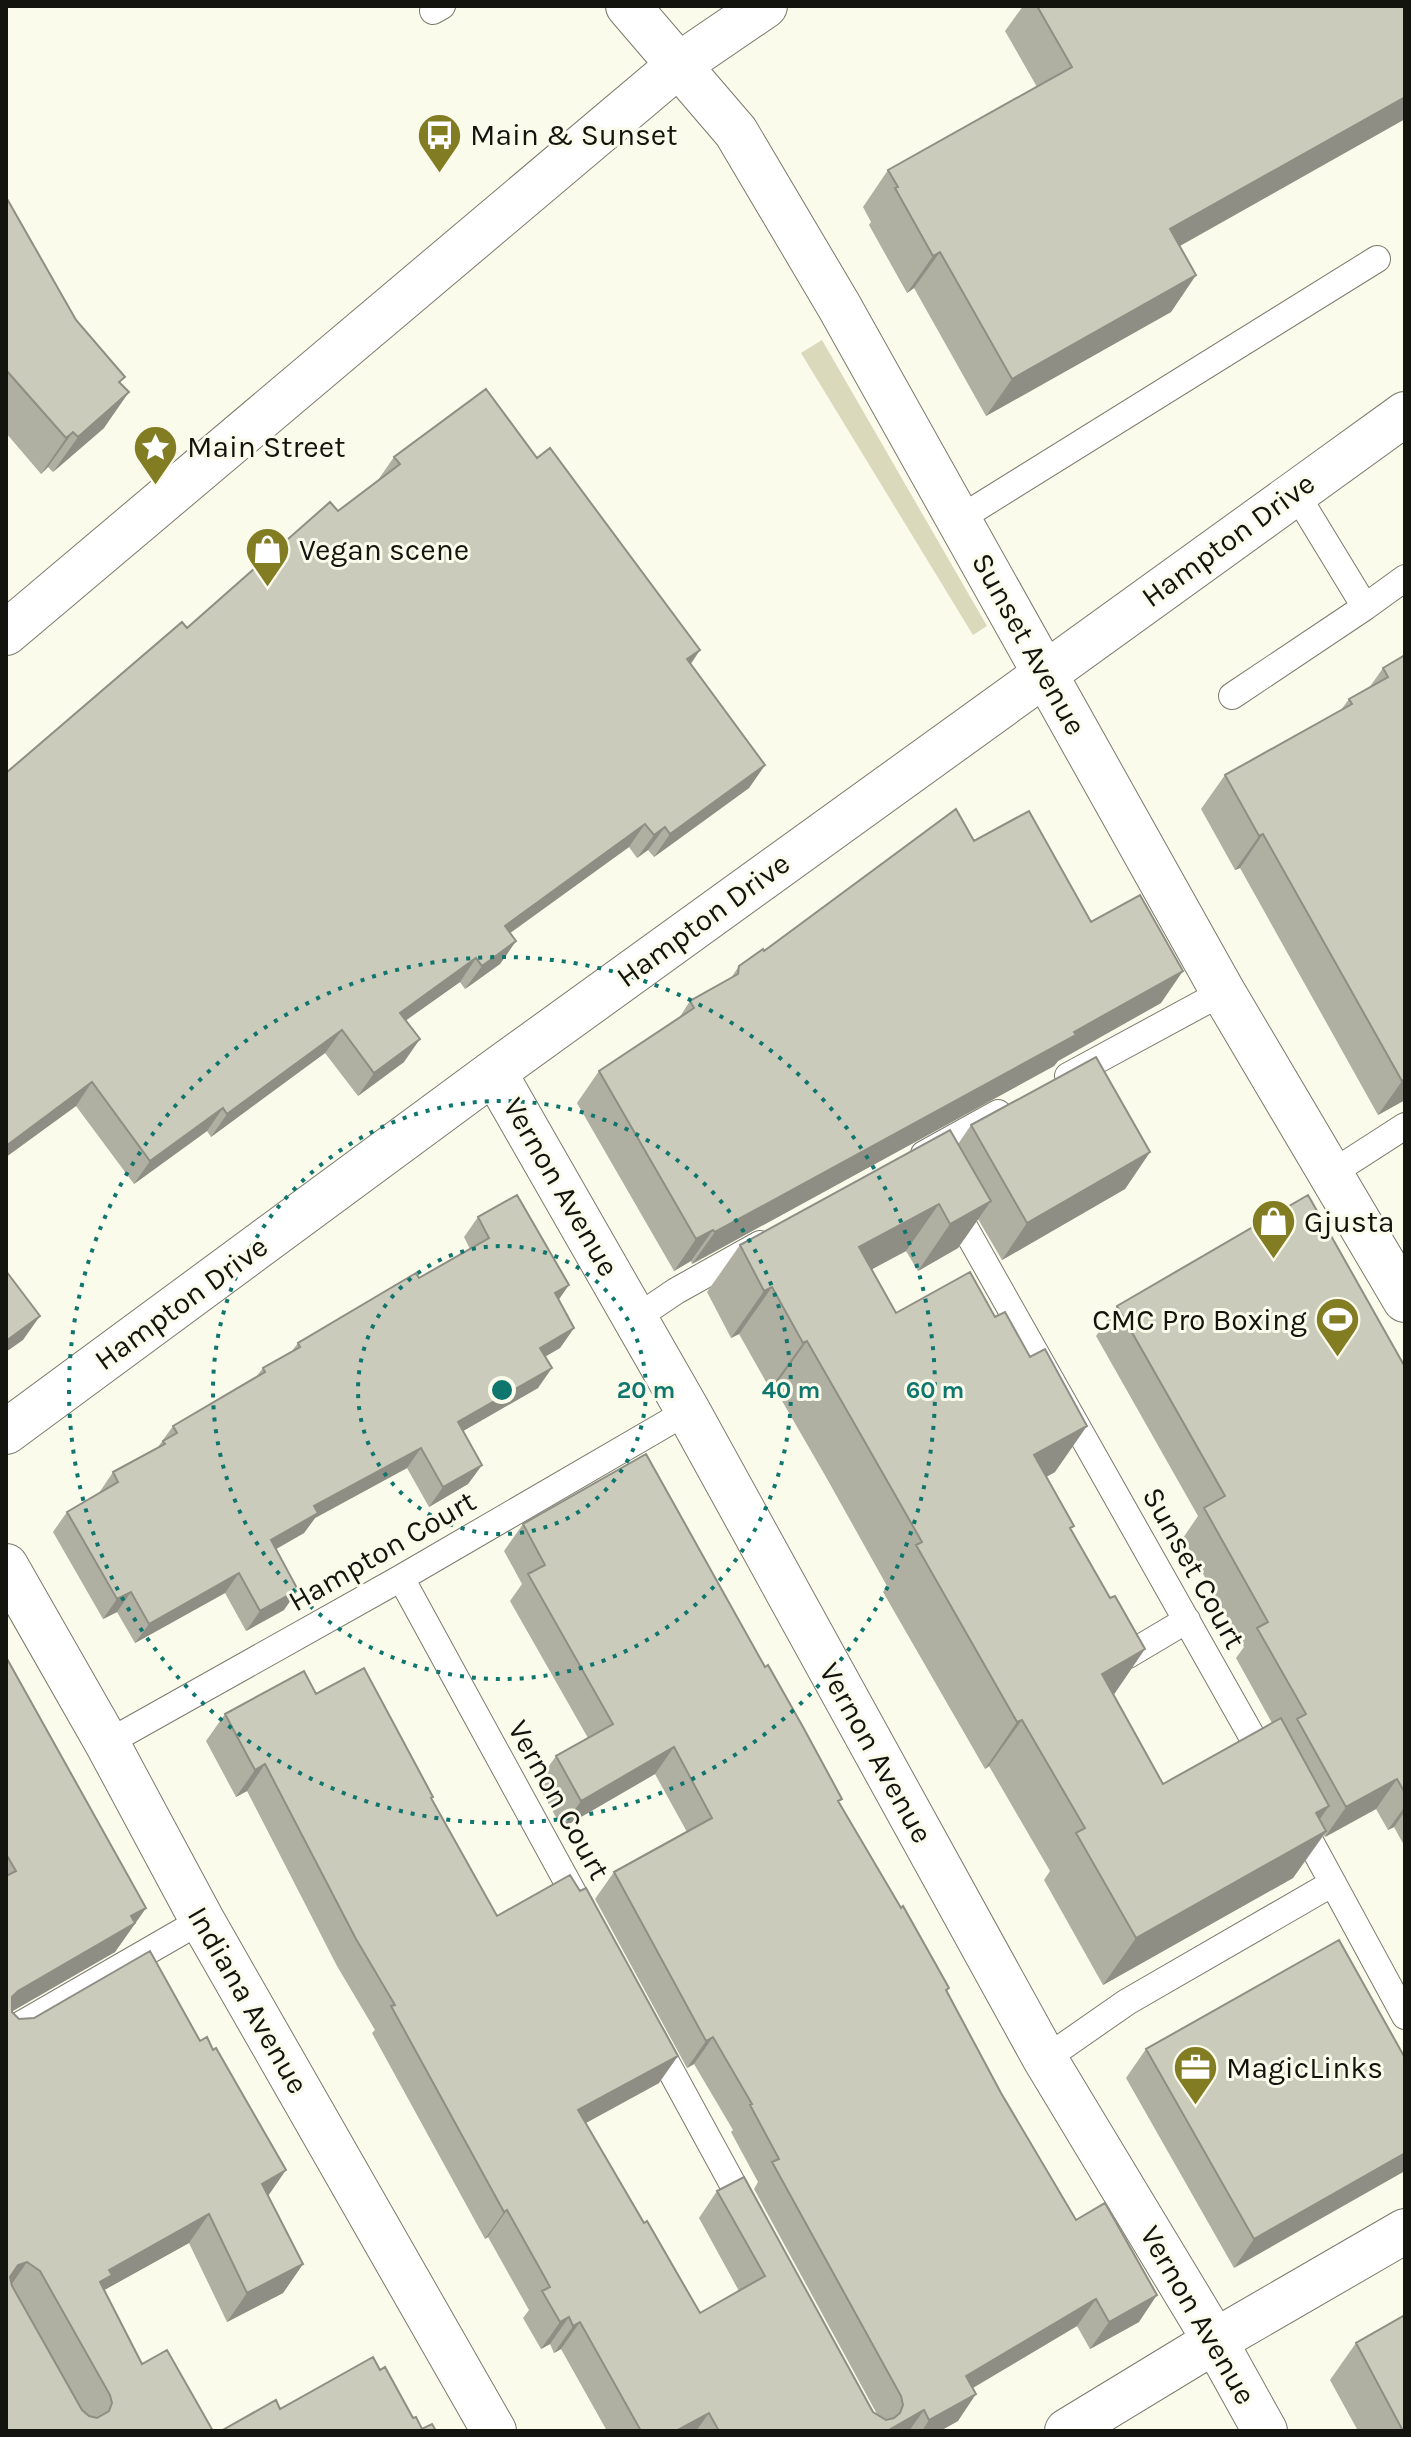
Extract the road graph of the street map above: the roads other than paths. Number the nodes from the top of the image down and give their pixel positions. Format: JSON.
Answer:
{"nodes":[{"id":1,"x":628,"y":6,"type":"edge"},
{"id":2,"x":765,"y":6,"type":"edge"},
{"id":3,"x":680,"y":64,"type":"junction"},
{"id":4,"x":1377,"y":259,"type":"dead end"},
{"id":5,"x":1405,"y":414,"type":"edge"},
{"id":6,"x":1295,"y":492,"type":"junction"},
{"id":7,"x":959,"y":519,"type":"junction"},
{"id":8,"x":1405,"y":578,"type":"edge"},
{"id":9,"x":1365,"y":607,"type":"junction"},
{"id":10,"x":6,"y":633,"type":"edge"},
{"id":11,"x":1045,"y":671,"type":"junction"},
{"id":12,"x":1232,"y":696,"type":"dead end"},
{"id":13,"x":1223,"y":992,"type":"junction"},
{"id":14,"x":494,"y":1072,"type":"junction"},
{"id":15,"x":1048,"y":1086,"type":"edge"},
{"id":16,"x":1021,"y":1101,"type":"edge"},
{"id":17,"x":1405,"y":1126,"type":"edge"},
{"id":18,"x":923,"y":1154,"type":"junction"},
{"id":19,"x":895,"y":1169,"type":"edge"},
{"id":20,"x":1332,"y":1173,"type":"junction"},
{"id":21,"x":786,"y":1230,"type":"edge"},
{"id":22,"x":1404,"y":1296,"type":"edge"},
{"id":23,"x":636,"y":1318,"type":"junction"},
{"id":24,"x":688,"y":1411,"type":"junction"},
{"id":25,"x":6,"y":1432,"type":"edge"},
{"id":26,"x":6,"y":1566,"type":"edge"},
{"id":27,"x":401,"y":1578,"type":"junction"},
{"id":28,"x":1105,"y":1614,"type":"edge"},
{"id":29,"x":1187,"y":1620,"type":"junction"},
{"id":30,"x":107,"y":1743,"type":"junction"},
{"id":31,"x":1333,"y":1883,"type":"junction"},
{"id":32,"x":202,"y":1920,"type":"junction"},
{"id":33,"x":592,"y":1928,"type":"edge"},
{"id":34,"x":638,"y":2011,"type":"edge"},
{"id":35,"x":1405,"y":2016,"type":"edge"},
{"id":36,"x":6,"y":2033,"type":"edge"},
{"id":37,"x":1045,"y":2059,"type":"junction"},
{"id":38,"x":1405,"y":2231,"type":"edge"},
{"id":39,"x":761,"y":2235,"type":"edge"},
{"id":40,"x":1215,"y":2341,"type":"junction"},
{"id":41,"x":494,"y":2431,"type":"edge"},
{"id":42,"x":1067,"y":2431,"type":"edge"},
{"id":43,"x":1265,"y":2431,"type":"edge"}],
"edges":[{"from":1,"to":3,"type":"street","name":"Sunset Avenue"},
{"from":2,"to":3,"type":"street"},
{"from":3,"to":7,"type":"street","name":"Sunset Avenue"},
{"from":3,"to":10,"type":"street"},
{"from":4,"to":7,"type":"lane"},
{"from":5,"to":6,"type":"street","name":"Hampton Drive"},
{"from":6,"to":9,"type":"lane"},
{"from":6,"to":11,"type":"street","name":"Hampton Drive"},
{"from":7,"to":11,"type":"street","name":"Sunset Avenue"},
{"from":8,"to":9,"type":"lane"},
{"from":9,"to":12,"type":"lane"},
{"from":11,"to":13,"type":"street","name":"Sunset Avenue"},
{"from":11,"to":14,"type":"street","name":"Hampton Drive"},
{"from":13,"to":15,"type":"lane"},
{"from":13,"to":20,"type":"street","name":"Sunset Avenue"},
{"from":14,"to":23,"type":"street","name":"Vernon Avenue"},
{"from":14,"to":25,"type":"street","name":"Hampton Drive"},
{"from":16,"to":18,"type":"lane"},
{"from":17,"to":20,"type":"lane"},
{"from":18,"to":19,"type":"lane"},
{"from":18,"to":29,"type":"lane","name":"Sunset Court"},
{"from":20,"to":22,"type":"street","name":"Sunset Avenue"},
{"from":21,"to":23,"type":"lane"},
{"from":23,"to":24,"type":"street","name":"Vernon Avenue"},
{"from":24,"to":27,"type":"lane","name":"Hampton Court"},
{"from":24,"to":37,"type":"street","name":"Vernon Avenue"},
{"from":26,"to":30,"type":"street","name":"Indiana Avenue"},
{"from":27,"to":30,"type":"lane","name":"Hampton Court"},
{"from":27,"to":33,"type":"lane","name":"Vernon Court"},
{"from":28,"to":29,"type":"lane"},
{"from":29,"to":31,"type":"lane","name":"Sunset Court"},
{"from":30,"to":32,"type":"street","name":"Indiana Avenue"},
{"from":31,"to":35,"type":"lane","name":"Sunset Court"},
{"from":31,"to":37,"type":"lane"},
{"from":32,"to":36,"type":"lane"},
{"from":32,"to":41,"type":"street","name":"Indiana Avenue"},
{"from":34,"to":39,"type":"lane"},
{"from":37,"to":40,"type":"street","name":"Vernon Avenue"},
{"from":38,"to":40,"type":"street"},
{"from":40,"to":42,"type":"street"},
{"from":40,"to":43,"type":"street","name":"Vernon Avenue"}]}
